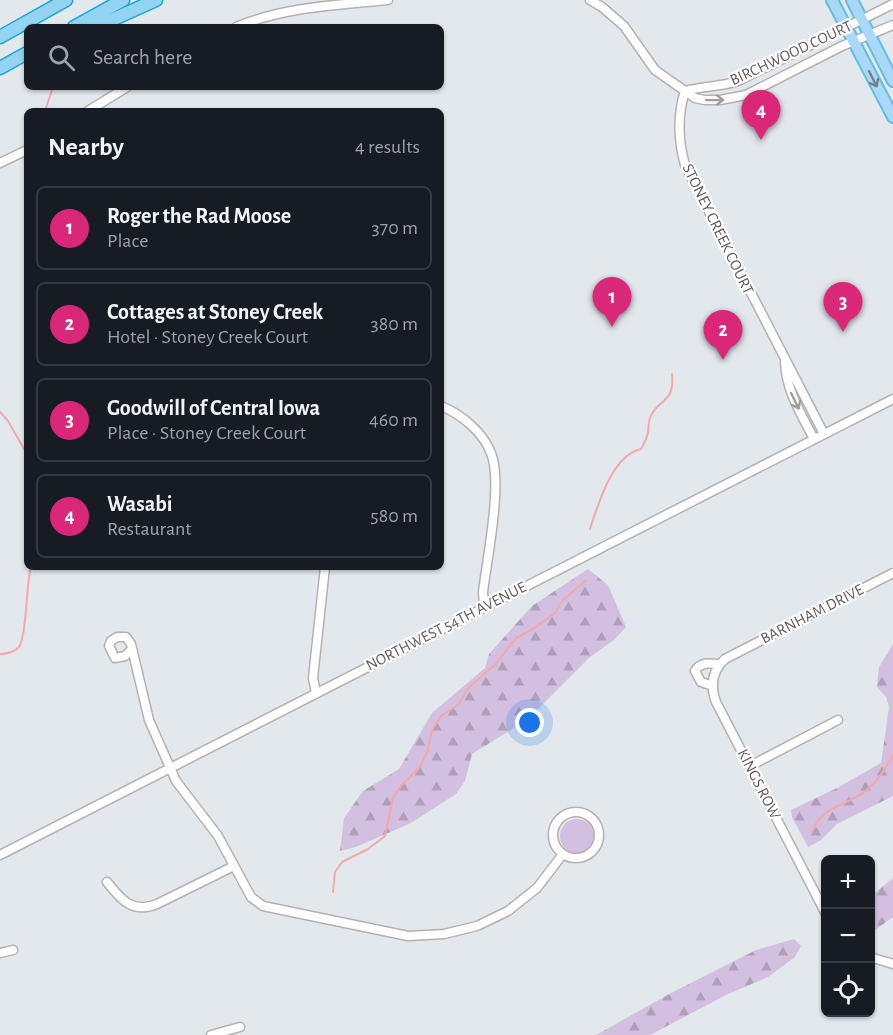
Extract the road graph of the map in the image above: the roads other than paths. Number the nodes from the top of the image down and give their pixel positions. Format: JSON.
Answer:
{"nodes":[{"id":1,"x":66,"y":0,"type":"edge"},
{"id":2,"x":123,"y":0,"type":"edge"},
{"id":3,"x":156,"y":0,"type":"edge"},
{"id":4,"x":388,"y":0,"type":"edge"},
{"id":5,"x":590,"y":0,"type":"edge"},
{"id":6,"x":832,"y":0,"type":"edge"},
{"id":7,"x":852,"y":0,"type":"edge"},
{"id":8,"x":893,"y":4,"type":"edge"},
{"id":9,"x":862,"y":20,"type":"junction"},
{"id":10,"x":79,"y":24,"type":"edge"},
{"id":11,"x":103,"y":24,"type":"edge"},
{"id":12,"x":245,"y":24,"type":"edge"},
{"id":13,"x":893,"y":25,"type":"edge"},
{"id":14,"x":846,"y":27,"type":"junction"},
{"id":15,"x":870,"y":36,"type":"junction"},
{"id":16,"x":0,"y":37,"type":"edge"},
{"id":17,"x":854,"y":42,"type":"junction"},
{"id":18,"x":24,"y":55,"type":"edge"},
{"id":19,"x":24,"y":59,"type":"edge"},
{"id":20,"x":0,"y":69,"type":"edge"},
{"id":21,"x":893,"y":81,"type":"edge"},
{"id":22,"x":123,"y":90,"type":"edge"},
{"id":23,"x":685,"y":91,"type":"junction"},
{"id":24,"x":93,"y":108,"type":"edge"},
{"id":25,"x":893,"y":117,"type":"edge"},
{"id":26,"x":24,"y":151,"type":"edge"},
{"id":27,"x":0,"y":163,"type":"edge"},
{"id":28,"x":785,"y":361,"type":"junction"},
{"id":29,"x":893,"y":399,"type":"edge"},
{"id":30,"x":444,"y":408,"type":"edge"},
{"id":31,"x":824,"y":434,"type":"junction"},
{"id":32,"x":814,"y":439,"type":"junction"},
{"id":33,"x":325,"y":570,"type":"edge"},
{"id":34,"x":893,"y":573,"type":"edge"},
{"id":35,"x":484,"y":607,"type":"junction"},
{"id":36,"x":132,"y":649,"type":"dead end"},
{"id":37,"x":719,"y":664,"type":"junction"},
{"id":38,"x":713,"y":686,"type":"junction"},
{"id":39,"x":316,"y":693,"type":"junction"},
{"id":40,"x":838,"y":720,"type":"dead end"},
{"id":41,"x":750,"y":766,"type":"junction"},
{"id":42,"x":170,"y":768,"type":"junction"},
{"id":43,"x":563,"y":854,"type":"junction"},
{"id":44,"x":0,"y":855,"type":"edge"},
{"id":45,"x":234,"y":866,"type":"junction"},
{"id":46,"x":107,"y":882,"type":"dead end"},
{"id":47,"x":822,"y":909,"type":"edge"},
{"id":48,"x":13,"y":950,"type":"dead end"},
{"id":49,"x":0,"y":953,"type":"edge"},
{"id":50,"x":875,"y":959,"type":"edge"},
{"id":51,"x":893,"y":964,"type":"edge"},
{"id":52,"x":240,"y":1028,"type":"dead end"},
{"id":53,"x":211,"y":1035,"type":"edge"}],
"edges":[{"from":1,"to":16,"type":"highway"},
{"from":2,"to":10,"type":"highway"},
{"from":3,"to":11,"type":"highway"},
{"from":4,"to":12,"type":"street"},
{"from":5,"to":23,"type":"street","name":"BIRCHWOOD COURT"},
{"from":6,"to":14,"type":"main road"},
{"from":7,"to":9,"type":"main road"},
{"from":8,"to":9,"type":"street","name":"BIRCHWOOD COURT"},
{"from":9,"to":14,"type":"street","name":"BIRCHWOOD COURT"},
{"from":9,"to":15,"type":"main road"},
{"from":13,"to":15,"type":"street","name":"BIRCHWOOD COURT"},
{"from":14,"to":17,"type":"main road"},
{"from":14,"to":23,"type":"street","name":"BIRCHWOOD COURT"},
{"from":15,"to":17,"type":"street","name":"BIRCHWOOD COURT"},
{"from":15,"to":21,"type":"main road"},
{"from":23,"to":17,"type":"street","name":"BIRCHWOOD COURT","one_way":true},
{"from":17,"to":25,"type":"main road","one_way":true},
{"from":18,"to":20,"type":"highway"},
{"from":19,"to":20,"type":"highway"},
{"from":22,"to":24,"type":"street"},
{"from":23,"to":28,"type":"street","name":"STONEY CREEK COURT"},
{"from":26,"to":27,"type":"street"},
{"from":28,"to":31,"type":"street","name":"STONEY CREEK COURT"},
{"from":28,"to":32,"type":"street","name":"STONEY CREEK COURT","one_way":true},
{"from":29,"to":31,"type":"street","name":"NORTHWEST 54TH AVENUE"},
{"from":30,"to":35,"type":"street"},
{"from":31,"to":32,"type":"street","name":"NORTHWEST 54TH AVENUE"},
{"from":32,"to":35,"type":"street","name":"NORTHWEST 54TH AVENUE"},
{"from":33,"to":39,"type":"street"},
{"from":34,"to":37,"type":"street","name":"BARNHAM DRIVE"},
{"from":35,"to":39,"type":"street","name":"NORTHWEST 54TH AVENUE"},
{"from":36,"to":42,"type":"street"},
{"from":37,"to":38,"type":"street"},
{"from":37,"to":38,"type":"street"},
{"from":38,"to":41,"type":"street","name":"KINGS ROW"},
{"from":39,"to":42,"type":"street","name":"NORTHWEST 54TH AVENUE"},
{"from":40,"to":41,"type":"street"},
{"from":41,"to":47,"type":"street","name":"KINGS ROW"},
{"from":42,"to":44,"type":"street","name":"NORTHWEST 54TH AVENUE"},
{"from":42,"to":45,"type":"street"},
{"from":43,"to":43,"type":"street"},
{"from":43,"to":45,"type":"street"},
{"from":45,"to":46,"type":"street"},
{"from":48,"to":49,"type":"street"},
{"from":50,"to":51,"type":"street"},
{"from":52,"to":53,"type":"street"}]}
